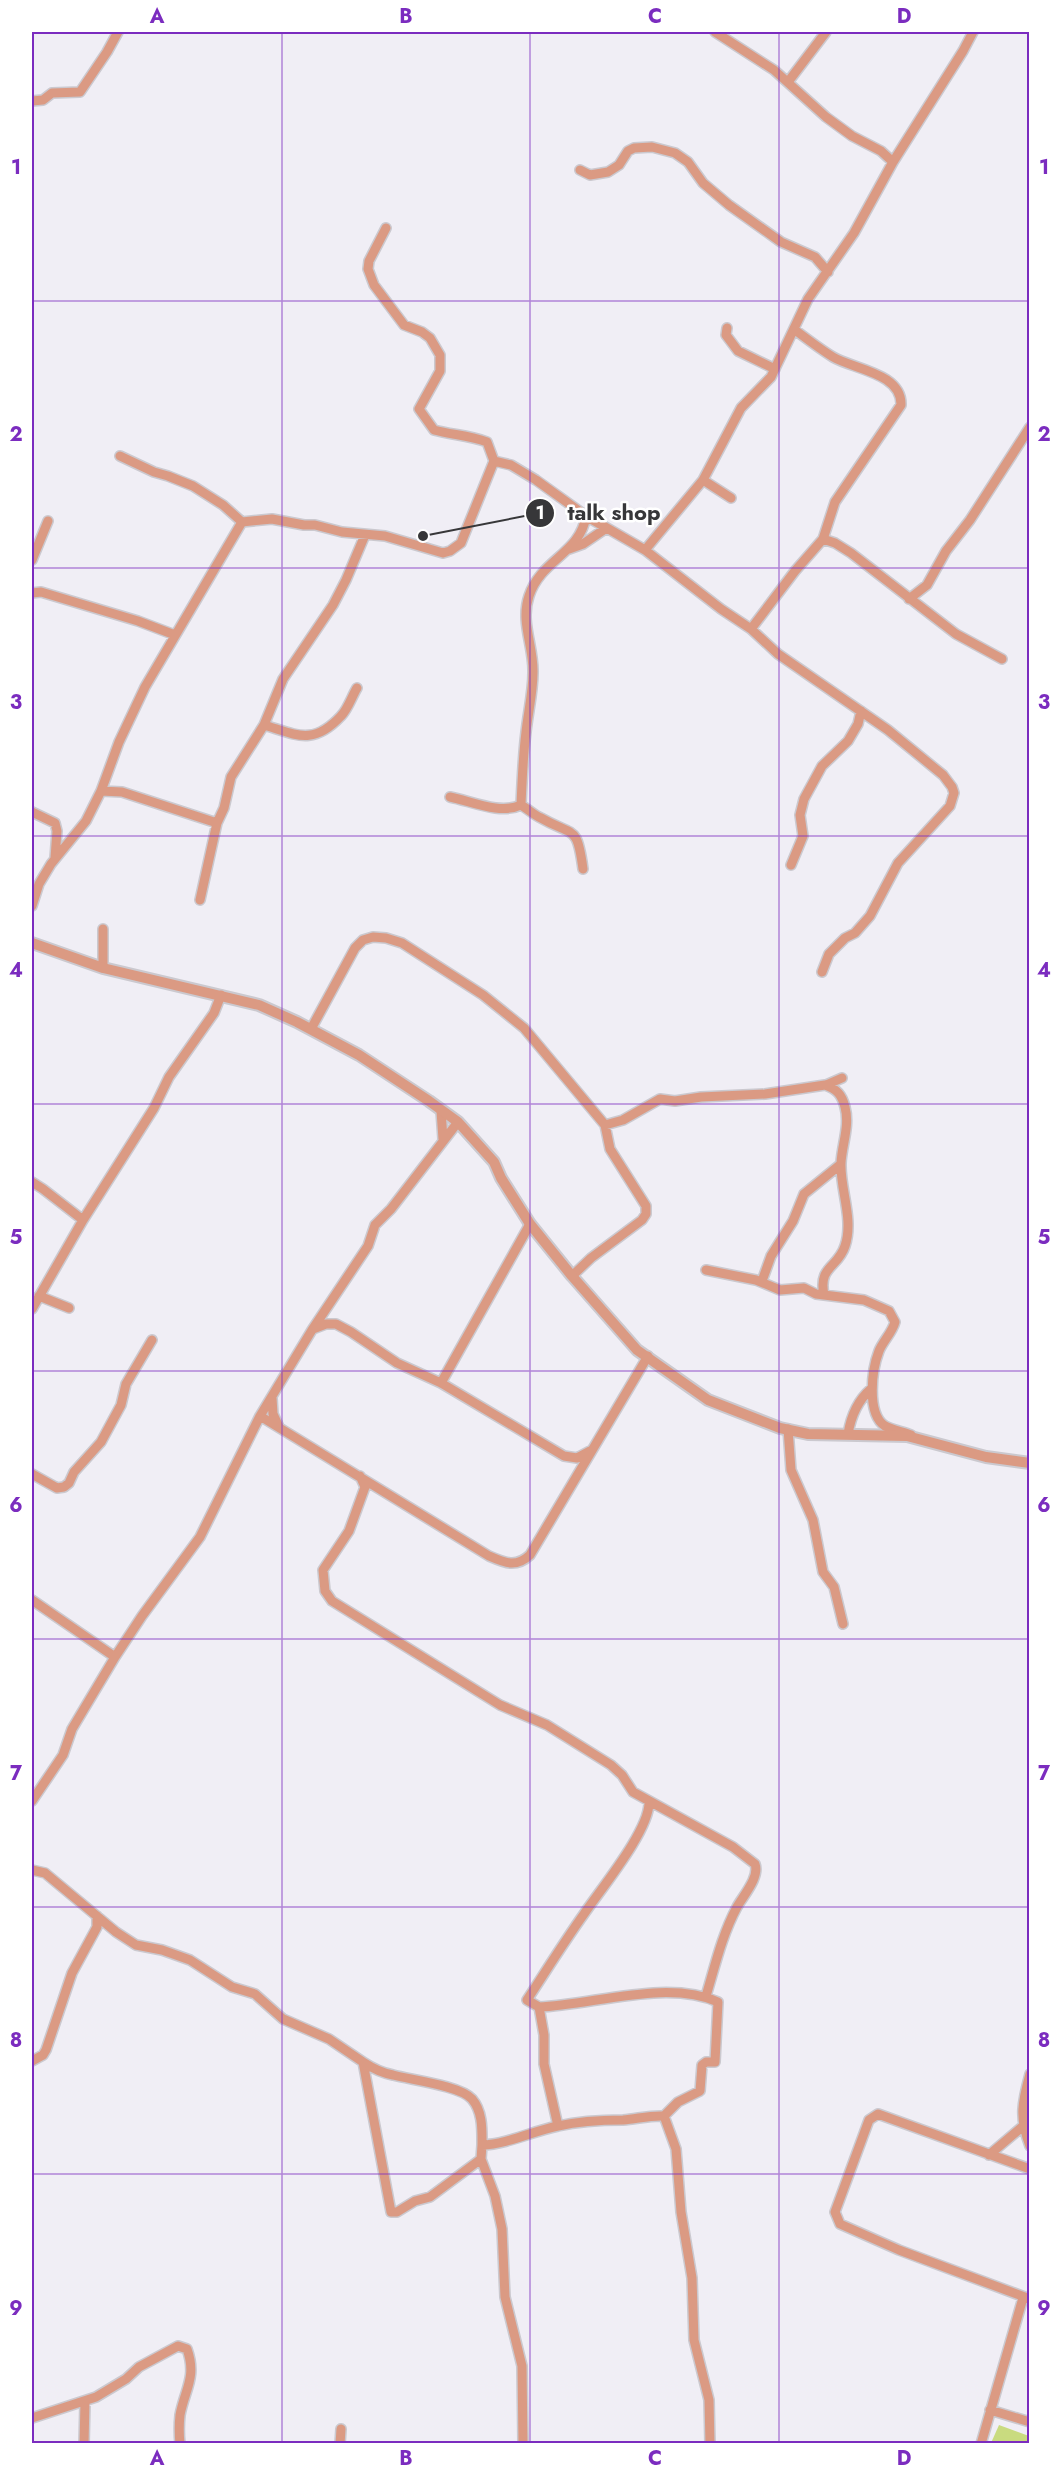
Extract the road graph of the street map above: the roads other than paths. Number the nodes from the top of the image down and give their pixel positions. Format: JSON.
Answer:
{"nodes":[{"id":1,"x":118,"y":32,"type":"edge"},
{"id":2,"x":715,"y":32,"type":"edge"},
{"id":3,"x":826,"y":32,"type":"edge"},
{"id":4,"x":973,"y":32,"type":"edge"},
{"id":5,"x":788,"y":81,"type":"junction"},
{"id":6,"x":32,"y":101,"type":"edge"},
{"id":7,"x":893,"y":162,"type":"junction"},
{"id":8,"x":579,"y":170,"type":"dead end"},
{"id":9,"x":386,"y":228,"type":"dead end"},
{"id":10,"x":828,"y":272,"type":"junction"},
{"id":11,"x":727,"y":328,"type":"dead end"},
{"id":12,"x":795,"y":330,"type":"junction"},
{"id":13,"x":775,"y":369,"type":"junction"},
{"id":14,"x":1029,"y":427,"type":"edge"},
{"id":15,"x":120,"y":456,"type":"dead end"},
{"id":16,"x":494,"y":461,"type":"junction"},
{"id":17,"x":703,"y":480,"type":"junction"},
{"id":18,"x":731,"y":498,"type":"dead end"},
{"id":19,"x":586,"y":516,"type":"junction"},
{"id":20,"x":48,"y":521,"type":"dead end"},
{"id":21,"x":242,"y":522,"type":"junction"},
{"id":22,"x":605,"y":528,"type":"junction"},
{"id":23,"x":365,"y":535,"type":"junction"},
{"id":24,"x":823,"y":539,"type":"junction"},
{"id":25,"x":569,"y":549,"type":"junction"},
{"id":26,"x":645,"y":550,"type":"junction"},
{"id":27,"x":32,"y":560,"type":"edge"},
{"id":28,"x":32,"y":594,"type":"edge"},
{"id":29,"x":909,"y":599,"type":"junction"},
{"id":30,"x":751,"y":629,"type":"junction"},
{"id":31,"x":175,"y":635,"type":"junction"},
{"id":32,"x":1002,"y":659,"type":"dead end"},
{"id":33,"x":357,"y":688,"type":"dead end"},
{"id":34,"x":861,"y":711,"type":"junction"},
{"id":35,"x":264,"y":725,"type":"junction"},
{"id":36,"x":101,"y":791,"type":"junction"},
{"id":37,"x":450,"y":798,"type":"dead end"},
{"id":38,"x":521,"y":805,"type":"junction"},
{"id":39,"x":32,"y":812,"type":"edge"},
{"id":40,"x":217,"y":823,"type":"junction"},
{"id":41,"x":55,"y":858,"type":"junction"},
{"id":42,"x":791,"y":865,"type":"dead end"},
{"id":43,"x":583,"y":869,"type":"dead end"},
{"id":44,"x":200,"y":900,"type":"dead end"},
{"id":45,"x":32,"y":906,"type":"edge"},
{"id":46,"x":103,"y":929,"type":"dead end"},
{"id":47,"x":32,"y":943,"type":"edge"},
{"id":48,"x":103,"y":968,"type":"junction"},
{"id":49,"x":822,"y":972,"type":"dead end"},
{"id":50,"x":221,"y":995,"type":"junction"},
{"id":51,"x":311,"y":1029,"type":"junction"},
{"id":52,"x":842,"y":1078,"type":"dead end"},
{"id":53,"x":825,"y":1085,"type":"junction"},
{"id":54,"x":441,"y":1111,"type":"junction"},
{"id":55,"x":458,"y":1122,"type":"junction"},
{"id":56,"x":605,"y":1125,"type":"junction"},
{"id":57,"x":443,"y":1139,"type":"junction"},
{"id":58,"x":841,"y":1164,"type":"junction"},
{"id":59,"x":32,"y":1182,"type":"edge"},
{"id":60,"x":83,"y":1220,"type":"junction"},
{"id":61,"x":530,"y":1224,"type":"junction"},
{"id":62,"x":706,"y":1270,"type":"dead end"},
{"id":63,"x":572,"y":1276,"type":"junction"},
{"id":64,"x":762,"y":1281,"type":"junction"},
{"id":65,"x":824,"y":1295,"type":"junction"},
{"id":66,"x":39,"y":1296,"type":"junction"},
{"id":67,"x":69,"y":1308,"type":"dead end"},
{"id":68,"x":32,"y":1309,"type":"edge"},
{"id":69,"x":312,"y":1330,"type":"junction"},
{"id":70,"x":152,"y":1340,"type":"dead end"},
{"id":71,"x":648,"y":1356,"type":"junction"},
{"id":72,"x":441,"y":1383,"type":"junction"},
{"id":73,"x":871,"y":1389,"type":"junction"},
{"id":74,"x":272,"y":1397,"type":"junction"},
{"id":75,"x":260,"y":1416,"type":"junction"},
{"id":76,"x":279,"y":1427,"type":"junction"},
{"id":77,"x":788,"y":1429,"type":"junction"},
{"id":78,"x":848,"y":1434,"type":"junction"},
{"id":79,"x":922,"y":1439,"type":"junction"},
{"id":80,"x":592,"y":1450,"type":"junction"},
{"id":81,"x":568,"y":1458,"type":"junction"},
{"id":82,"x":1029,"y":1463,"type":"edge"},
{"id":83,"x":32,"y":1474,"type":"edge"},
{"id":84,"x":360,"y":1476,"type":"junction"},
{"id":85,"x":577,"y":1477,"type":"junction"},
{"id":86,"x":32,"y":1600,"type":"edge"},
{"id":87,"x":843,"y":1624,"type":"dead end"},
{"id":88,"x":115,"y":1657,"type":"junction"},
{"id":89,"x":32,"y":1801,"type":"edge"},
{"id":90,"x":649,"y":1802,"type":"junction"},
{"id":91,"x":32,"y":1870,"type":"edge"},
{"id":92,"x":96,"y":1916,"type":"junction"},
{"id":93,"x":706,"y":1996,"type":"junction"},
{"id":94,"x":539,"y":2007,"type":"junction"},
{"id":95,"x":32,"y":2061,"type":"edge"},
{"id":96,"x":363,"y":2062,"type":"junction"},
{"id":97,"x":1029,"y":2074,"type":"edge"},
{"id":98,"x":664,"y":2116,"type":"junction"},
{"id":99,"x":558,"y":2126,"type":"junction"},
{"id":100,"x":1022,"y":2127,"type":"junction"},
{"id":101,"x":482,"y":2145,"type":"junction"},
{"id":102,"x":1029,"y":2146,"type":"edge"},
{"id":103,"x":989,"y":2155,"type":"junction"},
{"id":104,"x":481,"y":2159,"type":"junction"},
{"id":105,"x":1029,"y":2169,"type":"edge"},
{"id":106,"x":1026,"y":2298,"type":"edge"},
{"id":107,"x":85,"y":2402,"type":"junction"},
{"id":108,"x":990,"y":2410,"type":"junction"},
{"id":109,"x":32,"y":2418,"type":"edge"},
{"id":110,"x":1029,"y":2422,"type":"edge"},
{"id":111,"x":341,"y":2429,"type":"dead end"},
{"id":112,"x":84,"y":2444,"type":"edge"},
{"id":113,"x":180,"y":2444,"type":"edge"},
{"id":114,"x":340,"y":2444,"type":"edge"},
{"id":115,"x":523,"y":2444,"type":"edge"},
{"id":116,"x":710,"y":2444,"type":"edge"},
{"id":117,"x":981,"y":2444,"type":"edge"}],
"edges":[{"from":1,"to":6,"type":"street"},
{"from":2,"to":5,"type":"street"},
{"from":3,"to":5,"type":"street"},
{"from":4,"to":7,"type":"street"},
{"from":5,"to":7,"type":"street"},
{"from":7,"to":10,"type":"street"},
{"from":8,"to":10,"type":"street"},
{"from":9,"to":16,"type":"street"},
{"from":10,"to":12,"type":"street"},
{"from":11,"to":13,"type":"street"},
{"from":12,"to":13,"type":"street"},
{"from":12,"to":24,"type":"street"},
{"from":13,"to":17,"type":"street"},
{"from":14,"to":29,"type":"street"},
{"from":15,"to":21,"type":"street"},
{"from":16,"to":19,"type":"street"},
{"from":16,"to":23,"type":"street"},
{"from":17,"to":18,"type":"street"},
{"from":17,"to":26,"type":"street"},
{"from":19,"to":22,"type":"street"},
{"from":19,"to":25,"type":"street"},
{"from":20,"to":27,"type":"street"},
{"from":21,"to":23,"type":"street"},
{"from":21,"to":31,"type":"street"},
{"from":22,"to":25,"type":"street"},
{"from":22,"to":26,"type":"street"},
{"from":23,"to":35,"type":"street"},
{"from":24,"to":29,"type":"street"},
{"from":24,"to":30,"type":"street"},
{"from":25,"to":38,"type":"street"},
{"from":26,"to":30,"type":"street"},
{"from":28,"to":31,"type":"street"},
{"from":29,"to":32,"type":"street"},
{"from":30,"to":34,"type":"street"},
{"from":31,"to":36,"type":"street"},
{"from":33,"to":35,"type":"street"},
{"from":34,"to":42,"type":"street"},
{"from":34,"to":49,"type":"street"},
{"from":35,"to":40,"type":"street"},
{"from":36,"to":40,"type":"street"},
{"from":36,"to":41,"type":"street"},
{"from":37,"to":38,"type":"street"},
{"from":38,"to":43,"type":"street"},
{"from":39,"to":41,"type":"street"},
{"from":40,"to":44,"type":"street"},
{"from":41,"to":45,"type":"street"},
{"from":46,"to":48,"type":"street"},
{"from":47,"to":48,"type":"street"},
{"from":48,"to":50,"type":"street"},
{"from":50,"to":51,"type":"street"},
{"from":50,"to":60,"type":"street"},
{"from":51,"to":54,"type":"street"},
{"from":51,"to":56,"type":"street"},
{"from":52,"to":53,"type":"street"},
{"from":53,"to":56,"type":"street"},
{"from":53,"to":58,"type":"street"},
{"from":54,"to":55,"type":"street"},
{"from":54,"to":57,"type":"street"},
{"from":55,"to":57,"type":"street"},
{"from":55,"to":61,"type":"street"},
{"from":56,"to":63,"type":"street"},
{"from":57,"to":69,"type":"street"},
{"from":58,"to":64,"type":"street"},
{"from":58,"to":65,"type":"street"},
{"from":59,"to":60,"type":"street"},
{"from":60,"to":66,"type":"street"},
{"from":61,"to":63,"type":"street"},
{"from":61,"to":72,"type":"street"},
{"from":62,"to":64,"type":"street"},
{"from":63,"to":71,"type":"street"},
{"from":64,"to":65,"type":"street"},
{"from":65,"to":73,"type":"street"},
{"from":66,"to":67,"type":"street"},
{"from":66,"to":68,"type":"street"},
{"from":69,"to":72,"type":"street"},
{"from":69,"to":74,"type":"street"},
{"from":70,"to":83,"type":"street"},
{"from":71,"to":77,"type":"street"},
{"from":71,"to":80,"type":"street"},
{"from":72,"to":81,"type":"street"},
{"from":73,"to":78,"type":"street"},
{"from":73,"to":79,"type":"street"},
{"from":74,"to":75,"type":"street"},
{"from":74,"to":76,"type":"street"},
{"from":75,"to":76,"type":"street"},
{"from":75,"to":88,"type":"street"},
{"from":76,"to":84,"type":"street"},
{"from":77,"to":78,"type":"street"},
{"from":77,"to":87,"type":"street"},
{"from":78,"to":79,"type":"street"},
{"from":79,"to":82,"type":"street"},
{"from":80,"to":81,"type":"street"},
{"from":80,"to":85,"type":"street"},
{"from":81,"to":85,"type":"street"},
{"from":84,"to":85,"type":"street"},
{"from":84,"to":90,"type":"street"},
{"from":86,"to":88,"type":"street"},
{"from":88,"to":89,"type":"street"},
{"from":90,"to":93,"type":"street"},
{"from":90,"to":94,"type":"street"},
{"from":91,"to":92,"type":"street"},
{"from":92,"to":95,"type":"street"},
{"from":92,"to":96,"type":"street"},
{"from":93,"to":94,"type":"street"},
{"from":93,"to":98,"type":"street"},
{"from":94,"to":99,"type":"street"},
{"from":96,"to":101,"type":"street"},
{"from":96,"to":104,"type":"street"},
{"from":97,"to":100,"type":"street"},
{"from":98,"to":99,"type":"street"},
{"from":98,"to":116,"type":"street"},
{"from":99,"to":101,"type":"street"},
{"from":100,"to":102,"type":"street"},
{"from":100,"to":103,"type":"street"},
{"from":101,"to":104,"type":"street"},
{"from":103,"to":105,"type":"street"},
{"from":103,"to":106,"type":"street"},
{"from":104,"to":115,"type":"street"},
{"from":106,"to":108,"type":"street"},
{"from":107,"to":109,"type":"street"},
{"from":107,"to":112,"type":"street"},
{"from":107,"to":113,"type":"street"},
{"from":108,"to":110,"type":"street"},
{"from":108,"to":117,"type":"street"},
{"from":111,"to":114,"type":"street"}]}
